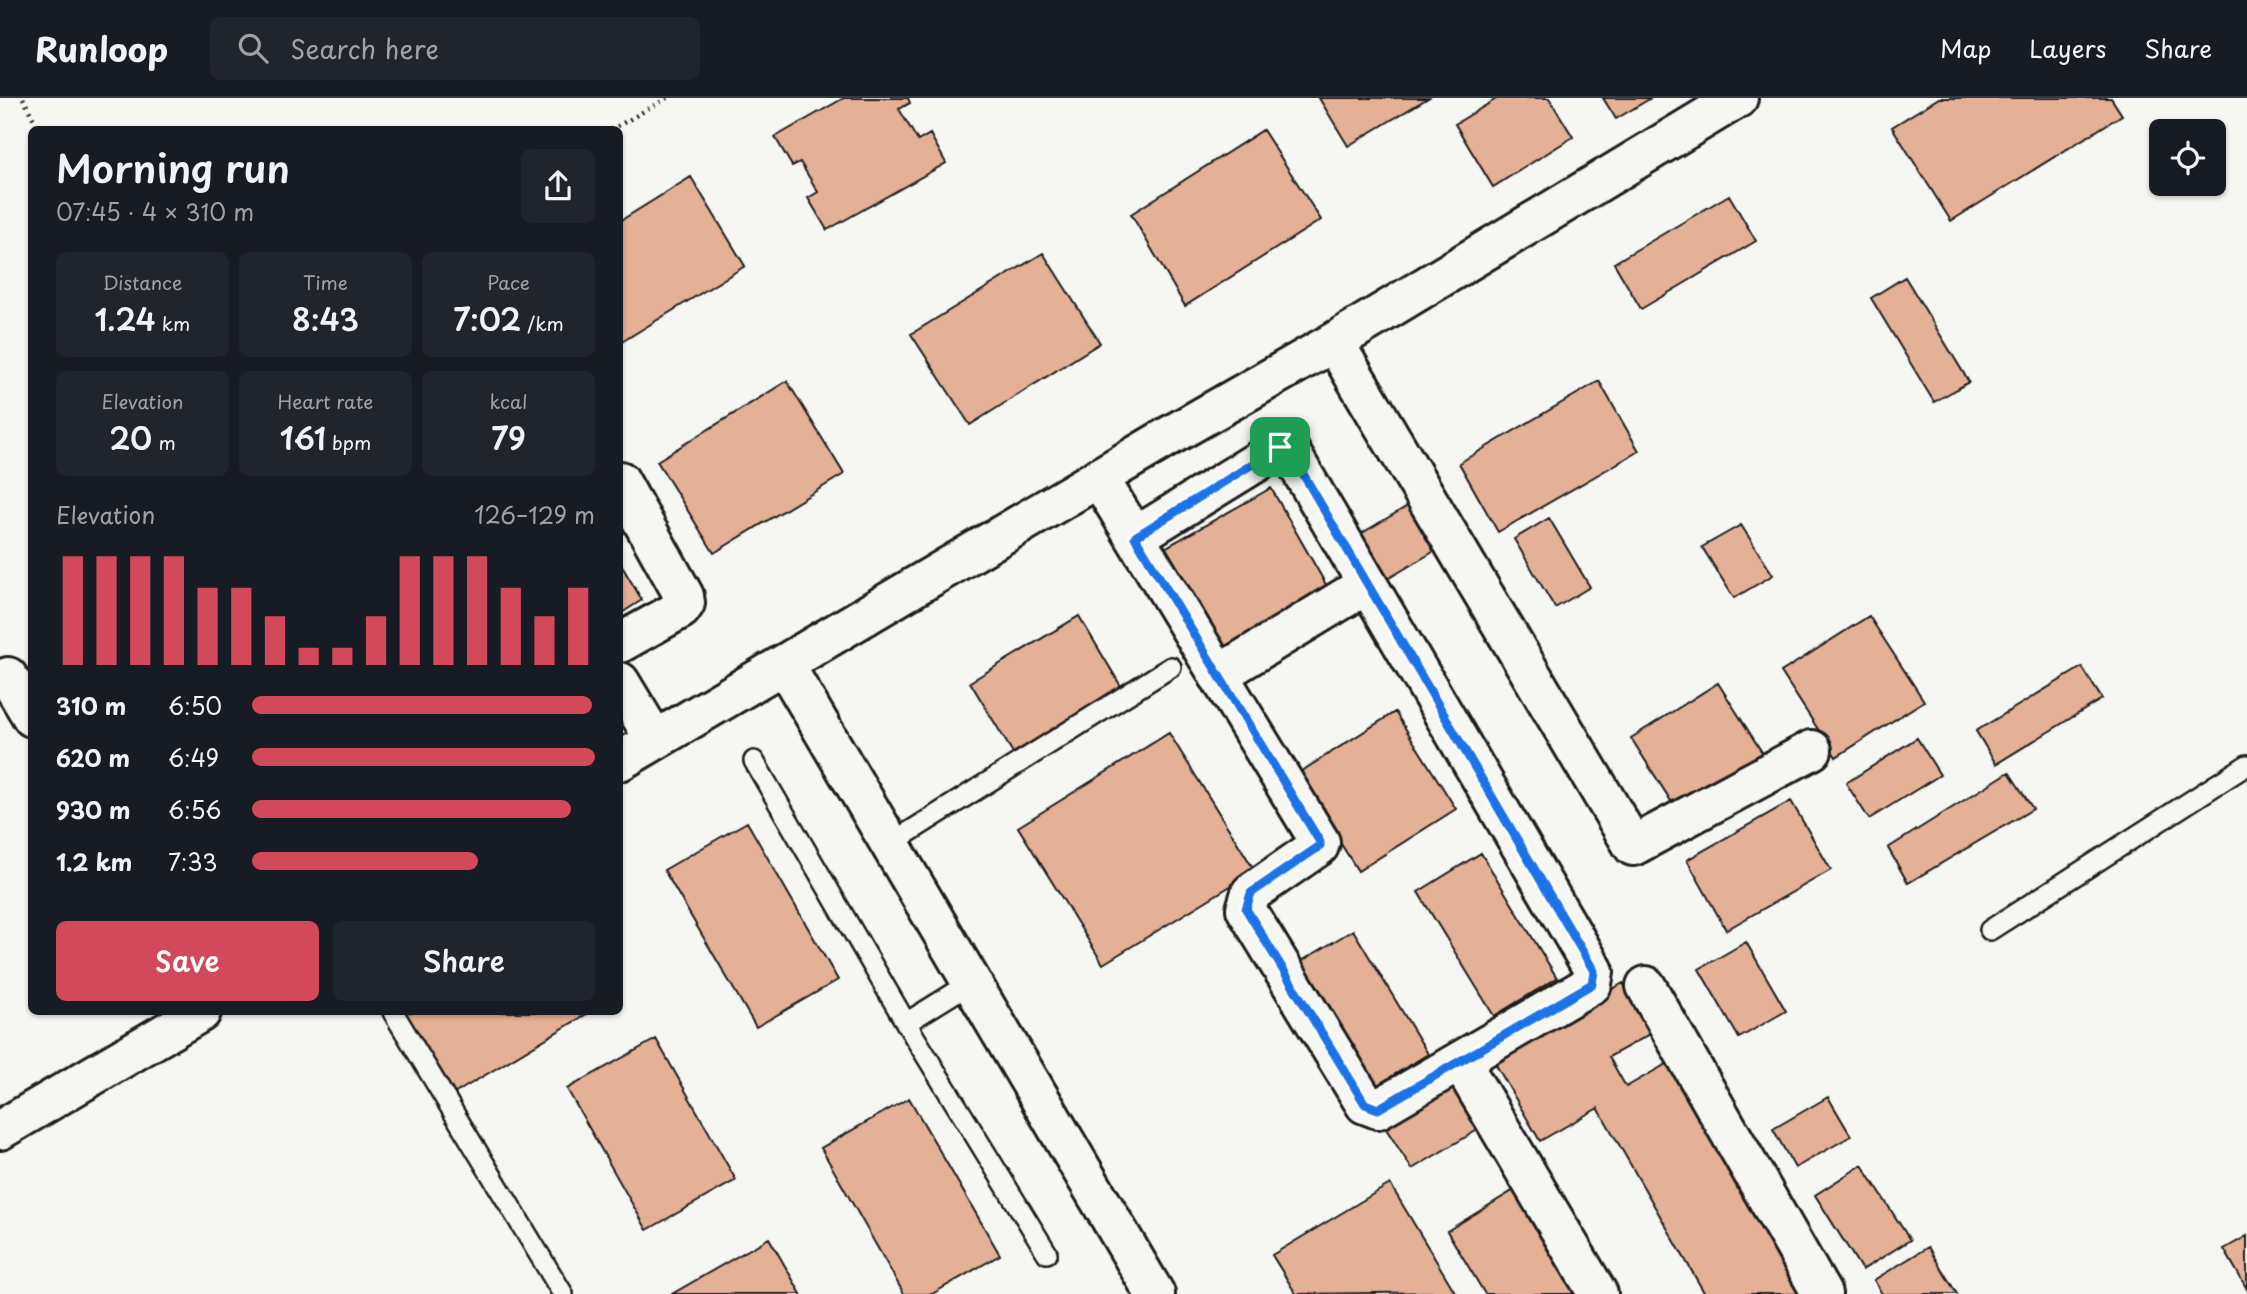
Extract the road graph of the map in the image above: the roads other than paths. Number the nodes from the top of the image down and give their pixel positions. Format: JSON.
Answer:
{"nodes":[{"id":1,"x":1738,"y":98,"type":"edge"},
{"id":2,"x":1334,"y":342,"type":"junction"},
{"id":3,"x":1099,"y":478,"type":"junction"},
{"id":4,"x":623,"y":486,"type":"edge"},
{"id":5,"x":1135,"y":537,"type":"junction"},
{"id":6,"x":1366,"y":585,"type":"junction"},
{"id":7,"x":623,"y":641,"type":"edge"},
{"id":8,"x":784,"y":664,"type":"junction"},
{"id":9,"x":1171,"y":667,"type":"dead end"},
{"id":10,"x":13,"y":674,"type":"edge"},
{"id":11,"x":1218,"y":675,"type":"junction"},
{"id":12,"x":623,"y":687,"type":"edge"},
{"id":13,"x":28,"y":709,"type":"edge"},
{"id":14,"x":655,"y":740,"type":"junction"},
{"id":15,"x":1812,"y":750,"type":"dead end"},
{"id":16,"x":623,"y":759,"type":"edge"},
{"id":17,"x":754,"y":761,"type":"dead end"},
{"id":18,"x":2247,"y":765,"type":"edge"},
{"id":19,"x":890,"y":844,"type":"junction"},
{"id":20,"x":1990,"y":930,"type":"dead end"},
{"id":21,"x":972,"y":982,"type":"junction"},
{"id":22,"x":1646,"y":986,"type":"dead end"},
{"id":23,"x":196,"y":1015,"type":"edge"},
{"id":24,"x":395,"y":1015,"type":"edge"},
{"id":25,"x":906,"y":1023,"type":"junction"},
{"id":26,"x":1469,"y":1076,"type":"dead end"},
{"id":27,"x":0,"y":1130,"type":"edge"},
{"id":28,"x":1047,"y":1253,"type":"dead end"},
{"id":29,"x":563,"y":1294,"type":"edge"},
{"id":30,"x":1155,"y":1294,"type":"edge"},
{"id":31,"x":1598,"y":1294,"type":"edge"},
{"id":32,"x":1822,"y":1294,"type":"edge"}],
"edges":[{"from":1,"to":2,"type":"street"},
{"from":2,"to":3,"type":"street"},
{"from":2,"to":15,"type":"street"},
{"from":3,"to":5,"type":"street"},
{"from":3,"to":8,"type":"street"},
{"from":4,"to":7,"type":"street"},
{"from":5,"to":6,"type":"street"},
{"from":5,"to":11,"type":"street"},
{"from":6,"to":11,"type":"street"},
{"from":6,"to":11,"type":"street"},
{"from":8,"to":14,"type":"street"},
{"from":8,"to":19,"type":"street"},
{"from":9,"to":19,"type":"lane"},
{"from":10,"to":13,"type":"street"},
{"from":12,"to":14,"type":"street"},
{"from":14,"to":16,"type":"street"},
{"from":17,"to":25,"type":"lane"},
{"from":18,"to":20,"type":"lane"},
{"from":19,"to":21,"type":"street"},
{"from":21,"to":25,"type":"lane"},
{"from":21,"to":30,"type":"street"},
{"from":22,"to":32,"type":"street"},
{"from":23,"to":27,"type":"street"},
{"from":24,"to":29,"type":"lane"},
{"from":25,"to":28,"type":"lane"},
{"from":26,"to":31,"type":"street"}]}
